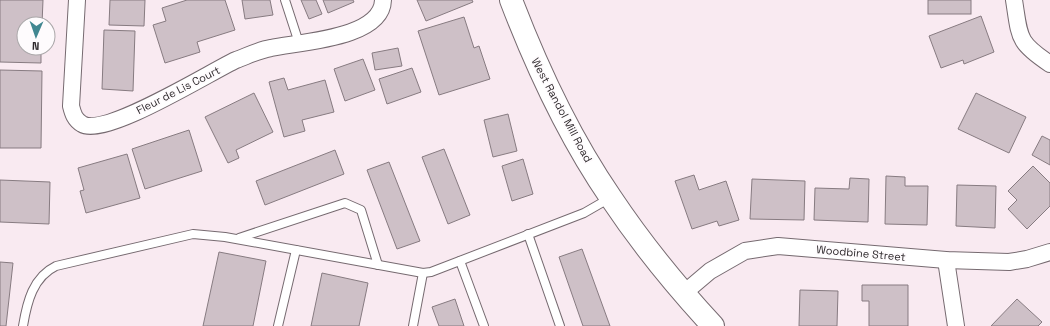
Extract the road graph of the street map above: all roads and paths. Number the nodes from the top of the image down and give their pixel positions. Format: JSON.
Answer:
{"nodes":[{"id":1,"x":77,"y":0,"type":"edge"},
{"id":2,"x":285,"y":0,"type":"edge"},
{"id":3,"x":383,"y":0,"type":"edge"},
{"id":4,"x":511,"y":0,"type":"edge"},
{"id":5,"x":1014,"y":0,"type":"edge"},
{"id":6,"x":299,"y":43,"type":"junction"},
{"id":7,"x":1050,"y":64,"type":"edge"},
{"id":8,"x":610,"y":197,"type":"junction"},
{"id":9,"x":528,"y":234,"type":"junction"},
{"id":10,"x":237,"y":239,"type":"junction"},
{"id":11,"x":296,"y":250,"type":"junction"},
{"id":12,"x":1050,"y":252,"type":"edge"},
{"id":13,"x":946,"y":260,"type":"junction"},
{"id":14,"x":460,"y":261,"type":"junction"},
{"id":15,"x":378,"y":265,"type":"junction"},
{"id":16,"x":423,"y":273,"type":"junction"},
{"id":17,"x":684,"y":294,"type":"junction"},
{"id":18,"x":23,"y":326,"type":"edge"},
{"id":19,"x":278,"y":326,"type":"edge"},
{"id":20,"x":413,"y":326,"type":"edge"},
{"id":21,"x":484,"y":326,"type":"edge"},
{"id":22,"x":560,"y":326,"type":"edge"},
{"id":23,"x":713,"y":326,"type":"edge"},
{"id":24,"x":956,"y":326,"type":"edge"}],
"edges":[{"from":1,"to":6,"type":"street","name":"Fleur de Lis Court"},
{"from":2,"to":6,"type":"lane"},
{"from":3,"to":6,"type":"street","name":"Fleur de Lis Court"},
{"from":4,"to":8,"type":"main road","name":"West Randol Mill Road"},
{"from":5,"to":7,"type":"street"},
{"from":8,"to":9,"type":"lane"},
{"from":8,"to":17,"type":"main road","name":"West Randol Mill Road"},
{"from":9,"to":14,"type":"lane"},
{"from":9,"to":22,"type":"lane"},
{"from":10,"to":11,"type":"lane"},
{"from":10,"to":15,"type":"lane"},
{"from":10,"to":18,"type":"lane"},
{"from":11,"to":15,"type":"lane"},
{"from":11,"to":19,"type":"lane"},
{"from":12,"to":13,"type":"street","name":"Woodbine Street"},
{"from":13,"to":17,"type":"street","name":"Woodbine Street"},
{"from":13,"to":24,"type":"street"},
{"from":14,"to":16,"type":"lane"},
{"from":14,"to":21,"type":"lane"},
{"from":15,"to":16,"type":"lane"},
{"from":16,"to":20,"type":"lane"},
{"from":17,"to":23,"type":"main road","name":"West Randol Mill Road"}]}
